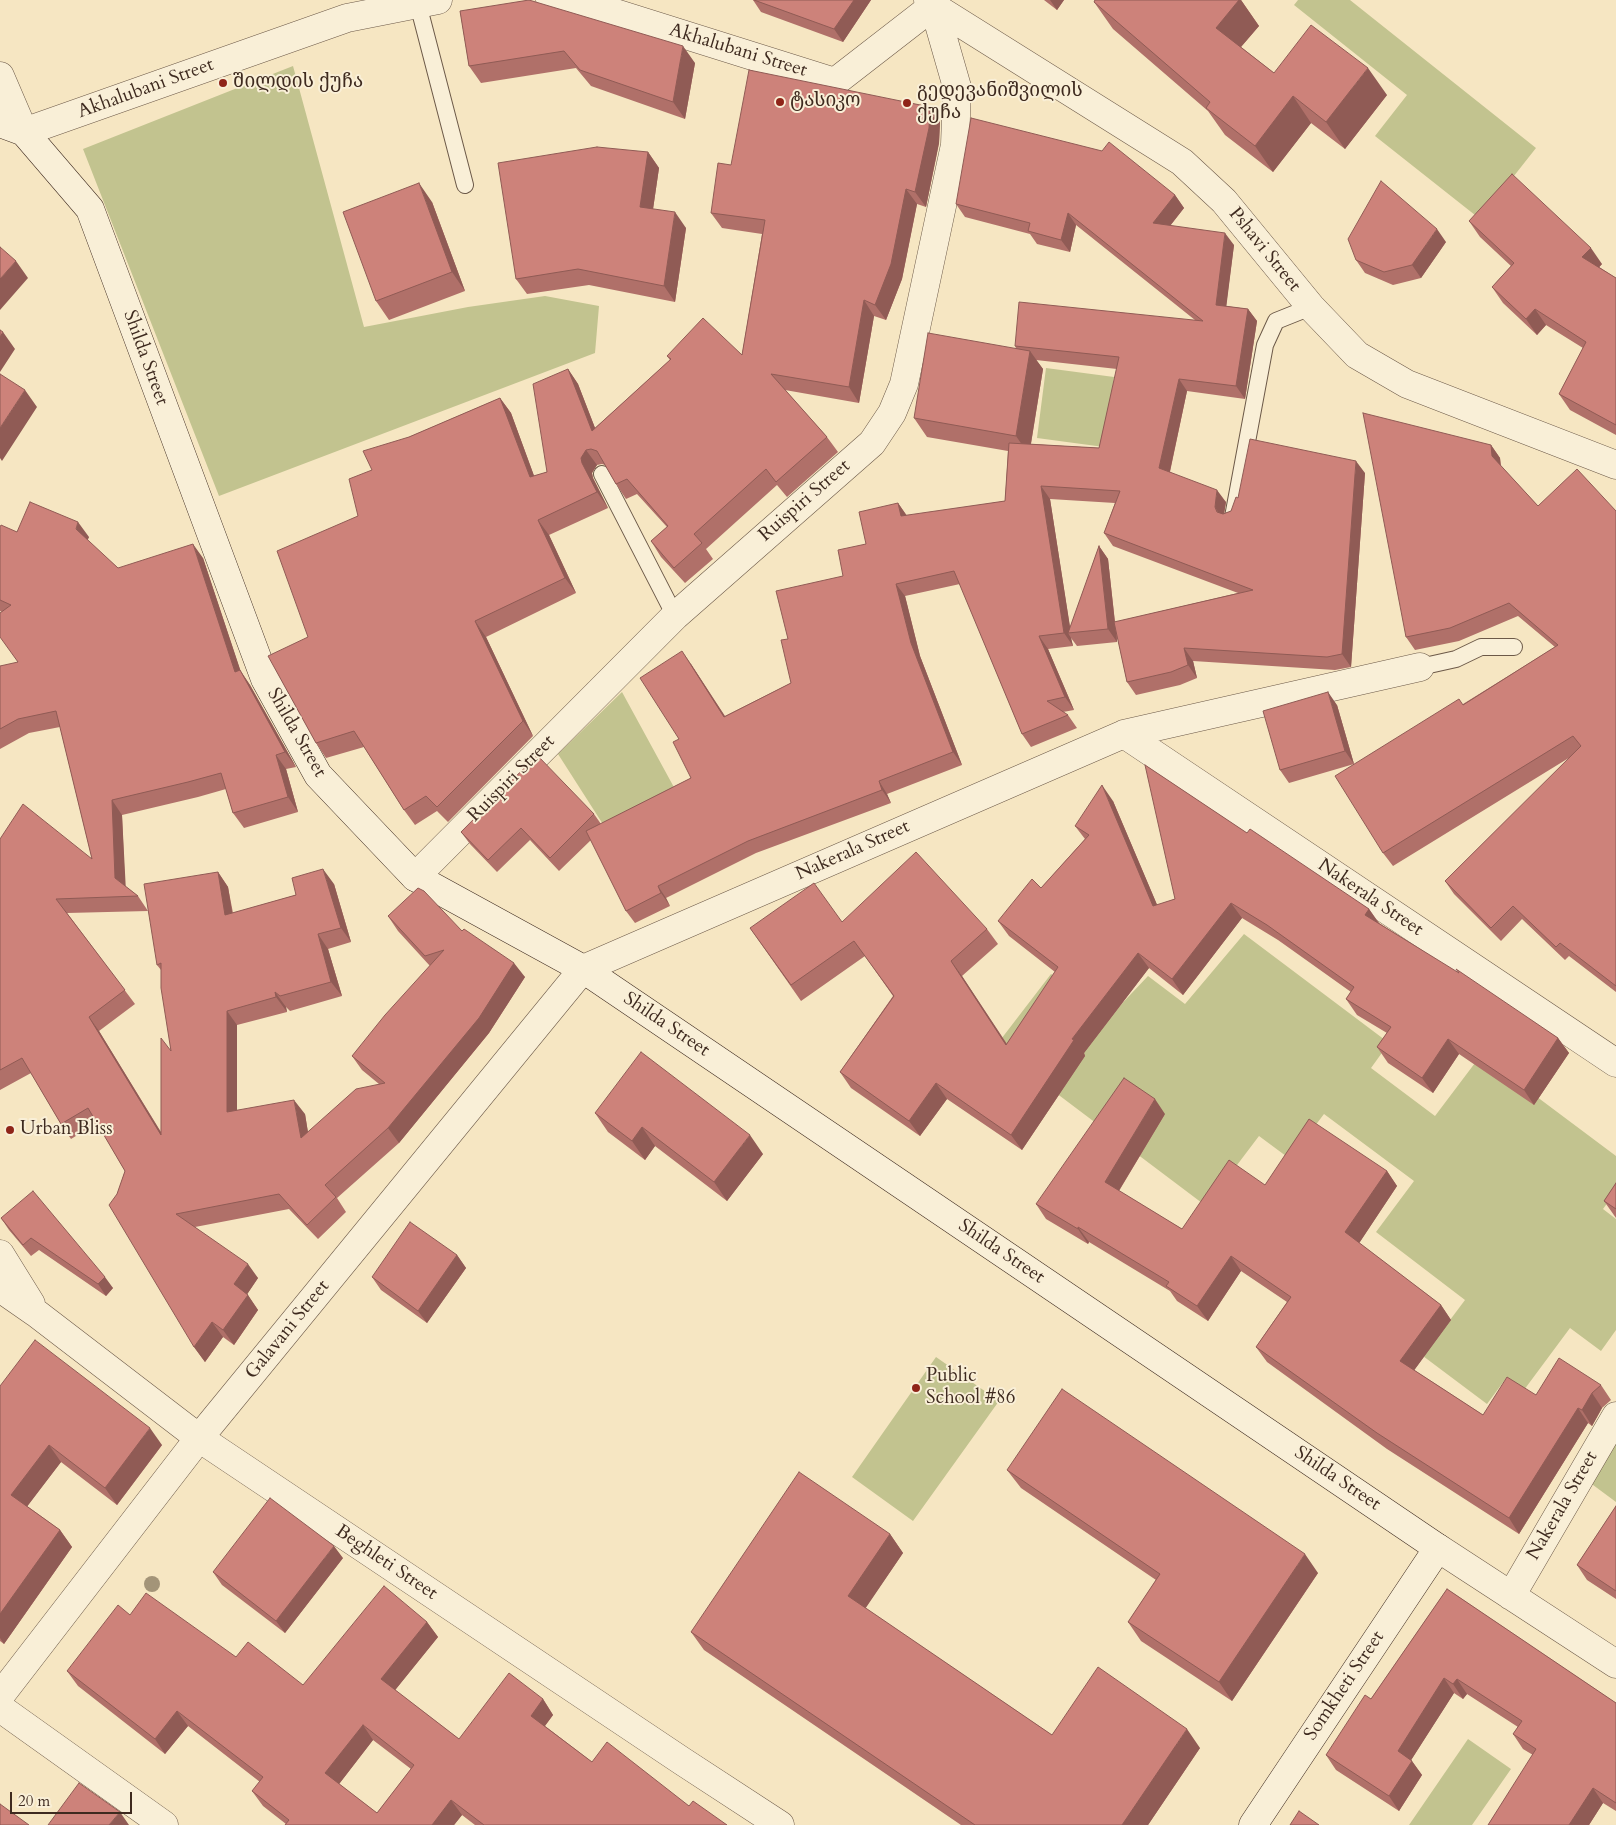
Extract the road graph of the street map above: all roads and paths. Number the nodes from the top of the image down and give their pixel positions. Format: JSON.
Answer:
{"nodes":[{"id":1,"x":550,"y":0,"type":"edge"},
{"id":2,"x":428,"y":2,"type":"edge"},
{"id":3,"x":931,"y":2,"type":"edge"},
{"id":4,"x":0,"y":76,"type":"edge"},
{"id":5,"x":12,"y":127,"type":"edge"},
{"id":6,"x":465,"y":185,"type":"dead end"},
{"id":7,"x":1311,"y":307,"type":"junction"},
{"id":8,"x":1616,"y":465,"type":"edge"},
{"id":9,"x":602,"y":474,"type":"edge"},
{"id":10,"x":1234,"y":517,"type":"edge"},
{"id":11,"x":674,"y":616,"type":"junction"},
{"id":12,"x":1514,"y":647,"type":"dead end"},
{"id":13,"x":1420,"y":667,"type":"joint"},
{"id":14,"x":1124,"y":734,"type":"junction"},
{"id":15,"x":415,"y":877,"type":"junction"},
{"id":16,"x":583,"y":969,"type":"junction"},
{"id":17,"x":1616,"y":1063,"type":"edge"},
{"id":18,"x":0,"y":1254,"type":"edge"},
{"id":19,"x":0,"y":1288,"type":"edge"},
{"id":20,"x":36,"y":1313,"type":"junction"},
{"id":21,"x":1616,"y":1416,"type":"edge"},
{"id":22,"x":199,"y":1438,"type":"junction"},
{"id":23,"x":1438,"y":1548,"type":"junction"},
{"id":24,"x":1511,"y":1596,"type":"junction"},
{"id":25,"x":1616,"y":1664,"type":"edge"},
{"id":26,"x":0,"y":1696,"type":"edge"},
{"id":27,"x":0,"y":1708,"type":"edge"},
{"id":28,"x":164,"y":1825,"type":"edge"},
{"id":29,"x":780,"y":1825,"type":"edge"},
{"id":30,"x":1253,"y":1825,"type":"edge"}],
"edges":[{"from":1,"to":3,"type":"street","name":"Akhalubani Street"},
{"from":2,"to":5,"type":"street","name":"Akhalubani Street"},
{"from":2,"to":6,"type":"lane"},
{"from":3,"to":7,"type":"street","name":"Pshavi Street"},
{"from":3,"to":11,"type":"street","name":"Ruispiri Street"},
{"from":4,"to":5,"type":"street","name":"Shilda Street"},
{"from":5,"to":15,"type":"street","name":"Shilda Street"},
{"from":7,"to":8,"type":"street","name":"Pshavi Street"},
{"from":7,"to":10,"type":"lane"},
{"from":9,"to":11,"type":"lane"},
{"from":11,"to":15,"type":"street","name":"Ruispiri Street"},
{"from":12,"to":13,"type":"lane"},
{"from":13,"to":14,"type":"street","name":"Nakerala Street"},
{"from":14,"to":16,"type":"street","name":"Nakerala Street"},
{"from":14,"to":17,"type":"street","name":"Nakerala Street"},
{"from":15,"to":16,"type":"street","name":"Shilda Street"},
{"from":16,"to":22,"type":"street","name":"Galavani Street"},
{"from":16,"to":23,"type":"street","name":"Shilda Street"},
{"from":18,"to":20,"type":"street"},
{"from":19,"to":20,"type":"street","name":"Beghleti Street"},
{"from":20,"to":22,"type":"street","name":"Beghleti Street"},
{"from":21,"to":24,"type":"street","name":"Nakerala Street"},
{"from":22,"to":26,"type":"street","name":"Galavani Street"},
{"from":22,"to":29,"type":"street","name":"Beghleti Street"},
{"from":23,"to":24,"type":"street","name":"Shilda Street"},
{"from":23,"to":30,"type":"street","name":"Somkheti Street"},
{"from":24,"to":25,"type":"street","name":"Shilda Street"},
{"from":27,"to":28,"type":"street"}]}
